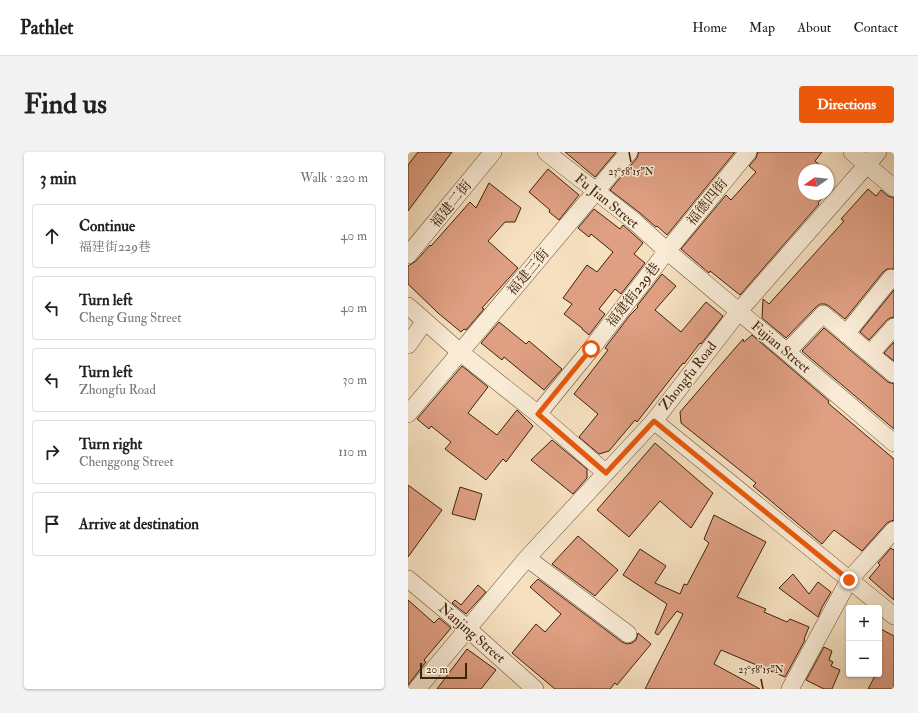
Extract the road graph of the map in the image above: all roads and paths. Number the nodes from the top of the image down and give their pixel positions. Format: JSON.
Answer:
{"nodes":[{"id":1,"x":493,"y":152,"type":"edge"},
{"id":2,"x":546,"y":152,"type":"edge"},
{"id":3,"x":629,"y":152,"type":"edge"},
{"id":4,"x":748,"y":152,"type":"edge"},
{"id":5,"x":852,"y":152,"type":"edge"},
{"id":6,"x":878,"y":152,"type":"edge"},
{"id":7,"x":867,"y":165,"type":"junction"},
{"id":8,"x":894,"y":188,"type":"edge"},
{"id":9,"x":596,"y":191,"type":"junction"},
{"id":10,"x":667,"y":251,"type":"junction"},
{"id":11,"x":408,"y":255,"type":"edge"},
{"id":12,"x":894,"y":280,"type":"edge"},
{"id":13,"x":408,"y":306,"type":"edge"},
{"id":14,"x":739,"y":311,"type":"junction"},
{"id":15,"x":425,"y":321,"type":"junction"},
{"id":16,"x":894,"y":327,"type":"edge"},
{"id":17,"x":846,"y":334,"type":"junction"},
{"id":18,"x":408,"y":345,"type":"edge"},
{"id":19,"x":460,"y":352,"type":"junction"},
{"id":20,"x":787,"y":352,"type":"junction"},
{"id":21,"x":870,"y":354,"type":"junction"},
{"id":22,"x":894,"y":374,"type":"edge"},
{"id":23,"x":408,"y":414,"type":"edge"},
{"id":24,"x":538,"y":414,"type":"junction"},
{"id":25,"x":654,"y":421,"type":"junction"},
{"id":26,"x":894,"y":444,"type":"edge"},
{"id":27,"x":606,"y":473,"type":"junction"},
{"id":28,"x":894,"y":530,"type":"edge"},
{"id":29,"x":527,"y":558,"type":"junction"},
{"id":30,"x":408,"y":579,"type":"edge"},
{"id":31,"x":849,"y":580,"type":"junction"},
{"id":32,"x":894,"y":616,"type":"edge"},
{"id":33,"x":468,"y":629,"type":"junction"},
{"id":34,"x":628,"y":634,"type":"dead end"},
{"id":35,"x":418,"y":689,"type":"edge"},
{"id":36,"x":535,"y":689,"type":"edge"},
{"id":37,"x":790,"y":689,"type":"edge"}],
"edges":[{"from":1,"to":11,"type":"street","name":"福建二街"},
{"from":2,"to":9,"type":"street","name":"Fu Jian Street"},
{"from":3,"to":9,"type":"street","name":"福建三街"},
{"from":4,"to":10,"type":"street","name":"福德四街"},
{"from":5,"to":7,"type":"street"},
{"from":6,"to":7,"type":"street","name":"Zhongfu Road"},
{"from":7,"to":8,"type":"street"},
{"from":7,"to":14,"type":"street","name":"Zhongfu Road"},
{"from":9,"to":10,"type":"street","name":"Fu Jian Street"},
{"from":9,"to":19,"type":"street","name":"福建三街"},
{"from":10,"to":14,"type":"street","name":"Fujian Street"},
{"from":10,"to":24,"type":"street","name":"福建街229巷"},
{"from":12,"to":17,"type":"street"},
{"from":13,"to":15,"type":"street"},
{"from":14,"to":20,"type":"street","name":"Fujian Street"},
{"from":14,"to":25,"type":"street","name":"Zhongfu Road"},
{"from":15,"to":18,"type":"street"},
{"from":15,"to":19,"type":"street"},
{"from":16,"to":21,"type":"street"},
{"from":17,"to":20,"type":"street"},
{"from":17,"to":21,"type":"street"},
{"from":19,"to":23,"type":"street","name":"福建三街"},
{"from":19,"to":24,"type":"street"},
{"from":20,"to":26,"type":"street","name":"Fujian Street"},
{"from":21,"to":22,"type":"street"},
{"from":24,"to":27,"type":"street"},
{"from":25,"to":27,"type":"street","name":"Zhongfu Road"},
{"from":25,"to":31,"type":"street"},
{"from":27,"to":29,"type":"street","name":"Zhongfu Road"},
{"from":28,"to":31,"type":"street"},
{"from":29,"to":33,"type":"street","name":"Zhongfu Road"},
{"from":29,"to":34,"type":"street"},
{"from":30,"to":33,"type":"street","name":"Nanjing Street"},
{"from":31,"to":32,"type":"street"},
{"from":31,"to":37,"type":"street"},
{"from":33,"to":35,"type":"street","name":"Zhongfu Road"},
{"from":33,"to":36,"type":"street","name":"Nanjing Street"}]}
